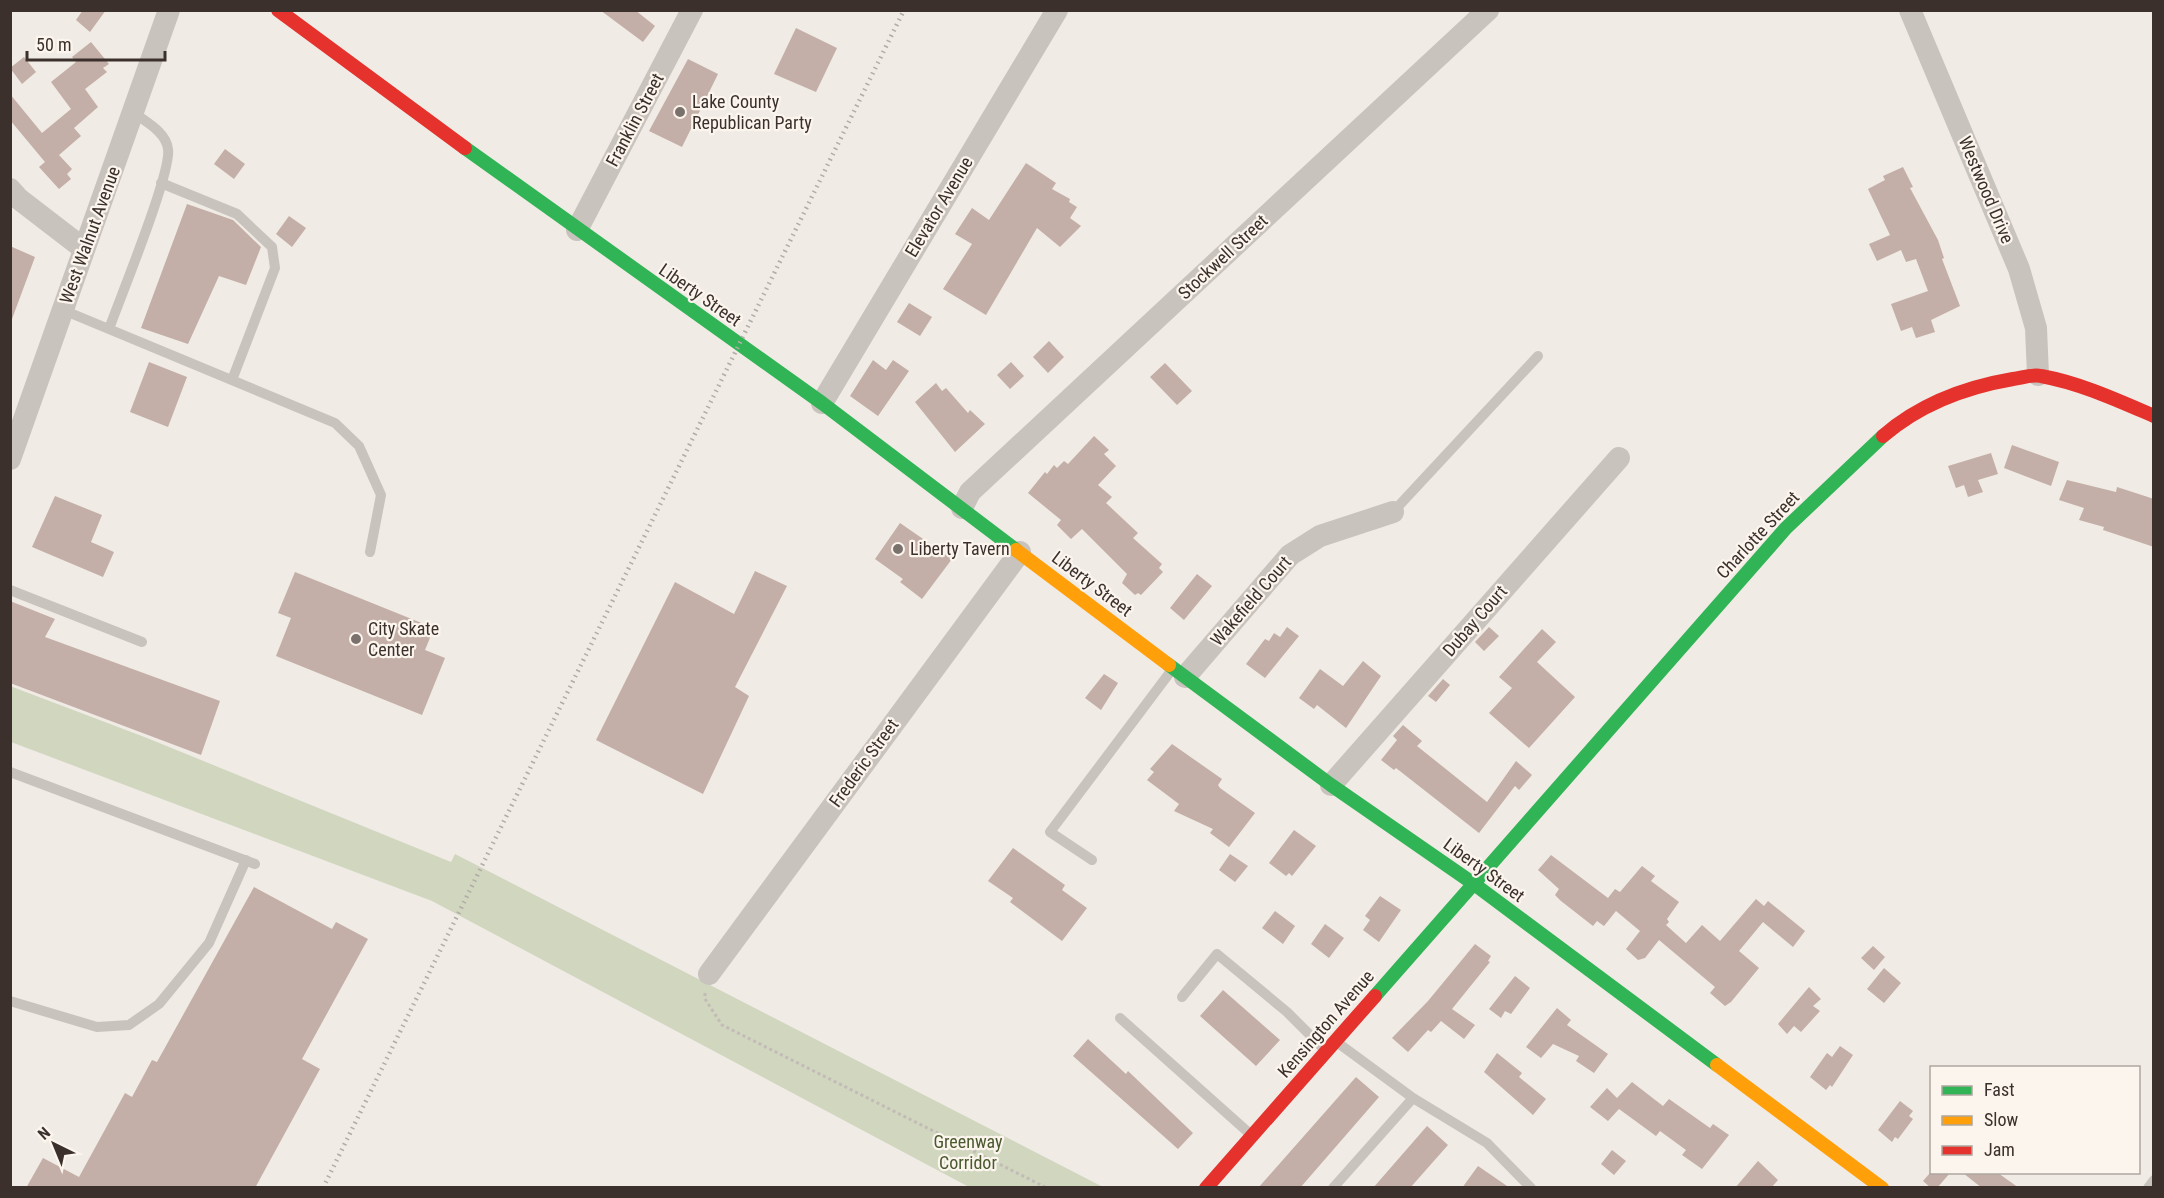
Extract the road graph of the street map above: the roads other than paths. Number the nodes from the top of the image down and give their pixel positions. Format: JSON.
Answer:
{"nodes":[{"id":1,"x":169,"y":10,"type":"edge"},
{"id":2,"x":278,"y":10,"type":"edge"},
{"id":3,"x":692,"y":10,"type":"edge"},
{"id":4,"x":1057,"y":10,"type":"edge"},
{"id":5,"x":1488,"y":10,"type":"edge"},
{"id":6,"x":1911,"y":10,"type":"edge"},
{"id":7,"x":134,"y":113,"type":"junction"},
{"id":8,"x":161,"y":183,"type":"junction"},
{"id":9,"x":10,"y":189,"type":"edge"},
{"id":10,"x":577,"y":230,"type":"junction"},
{"id":11,"x":84,"y":249,"type":"junction"},
{"id":12,"x":63,"y":310,"type":"junction"},
{"id":13,"x":109,"y":329,"type":"junction"},
{"id":14,"x":1538,"y":356,"type":"dead end"},
{"id":15,"x":2038,"y":375,"type":"junction"},
{"id":16,"x":232,"y":380,"type":"junction"},
{"id":17,"x":822,"y":403,"type":"junction"},
{"id":18,"x":2154,"y":416,"type":"edge"},
{"id":19,"x":1619,"y":458,"type":"dead end"},
{"id":20,"x":10,"y":459,"type":"edge"},
{"id":21,"x":962,"y":508,"type":"junction"},
{"id":22,"x":1393,"y":512,"type":"joint"},
{"id":23,"x":370,"y":552,"type":"dead end"},
{"id":24,"x":1020,"y":552,"type":"junction"},
{"id":25,"x":10,"y":590,"type":"edge"},
{"id":26,"x":142,"y":642,"type":"dead end"},
{"id":27,"x":1179,"y":672,"type":"junction"},
{"id":28,"x":10,"y":772,"type":"edge"},
{"id":29,"x":1331,"y":784,"type":"junction"},
{"id":30,"x":1092,"y":860,"type":"dead end"},
{"id":31,"x":1474,"y":884,"type":"junction"},
{"id":32,"x":709,"y":974,"type":"road end"},
{"id":33,"x":1182,"y":997,"type":"dead end"},
{"id":34,"x":10,"y":1001,"type":"edge"},
{"id":35,"x":1120,"y":1018,"type":"dead end"},
{"id":36,"x":1331,"y":1046,"type":"junction"},
{"id":37,"x":1413,"y":1098,"type":"junction"},
{"id":38,"x":1252,"y":1136,"type":"junction"},
{"id":39,"x":2154,"y":1180,"type":"edge"},
{"id":40,"x":1206,"y":1188,"type":"edge"},
{"id":41,"x":1333,"y":1188,"type":"edge"},
{"id":42,"x":1531,"y":1188,"type":"edge"},
{"id":43,"x":1882,"y":1188,"type":"edge"},
{"id":44,"x":2148,"y":1188,"type":"edge"}],
"edges":[{"from":1,"to":7,"type":"street","name":"West Walnut Avenue"},
{"from":2,"to":10,"type":"street","name":"Liberty Street"},
{"from":3,"to":10,"type":"street","name":"Franklin Street"},
{"from":4,"to":17,"type":"street","name":"Elevator Avenue"},
{"from":5,"to":21,"type":"street","name":"Stockwell Street"},
{"from":6,"to":15,"type":"street","name":"Westwood Drive"},
{"from":7,"to":8,"type":"lane"},
{"from":7,"to":11,"type":"street","name":"West Walnut Avenue"},
{"from":8,"to":13,"type":"lane"},
{"from":8,"to":16,"type":"lane"},
{"from":9,"to":11,"type":"street"},
{"from":10,"to":17,"type":"street","name":"Liberty Street"},
{"from":11,"to":12,"type":"street","name":"West Walnut Avenue"},
{"from":12,"to":13,"type":"lane"},
{"from":12,"to":20,"type":"street","name":"West Walnut Avenue"},
{"from":13,"to":16,"type":"lane"},
{"from":14,"to":22,"type":"lane"},
{"from":15,"to":18,"type":"street","name":"Charlotte Street"},
{"from":15,"to":31,"type":"street","name":"Charlotte Street"},
{"from":16,"to":23,"type":"lane"},
{"from":17,"to":21,"type":"street","name":"Liberty Street"},
{"from":19,"to":29,"type":"street","name":"Dubay Court"},
{"from":21,"to":24,"type":"street","name":"Liberty Street"},
{"from":22,"to":27,"type":"street","name":"Wakefield Court"},
{"from":24,"to":27,"type":"street","name":"Liberty Street"},
{"from":24,"to":32,"type":"street","name":"Frederic Street"},
{"from":25,"to":26,"type":"lane"},
{"from":27,"to":29,"type":"street","name":"Liberty Street"},
{"from":27,"to":30,"type":"lane"},
{"from":28,"to":34,"type":"lane"},
{"from":29,"to":31,"type":"street","name":"Liberty Street"},
{"from":31,"to":36,"type":"street","name":"Kensington Avenue"},
{"from":31,"to":43,"type":"street","name":"Liberty Street"},
{"from":33,"to":36,"type":"lane"},
{"from":35,"to":38,"type":"lane"},
{"from":36,"to":37,"type":"lane"},
{"from":36,"to":38,"type":"street","name":"Kensington Avenue"},
{"from":37,"to":41,"type":"lane"},
{"from":37,"to":42,"type":"lane"},
{"from":38,"to":40,"type":"street","name":"Kensington Avenue"},
{"from":39,"to":44,"type":"lane"}]}
